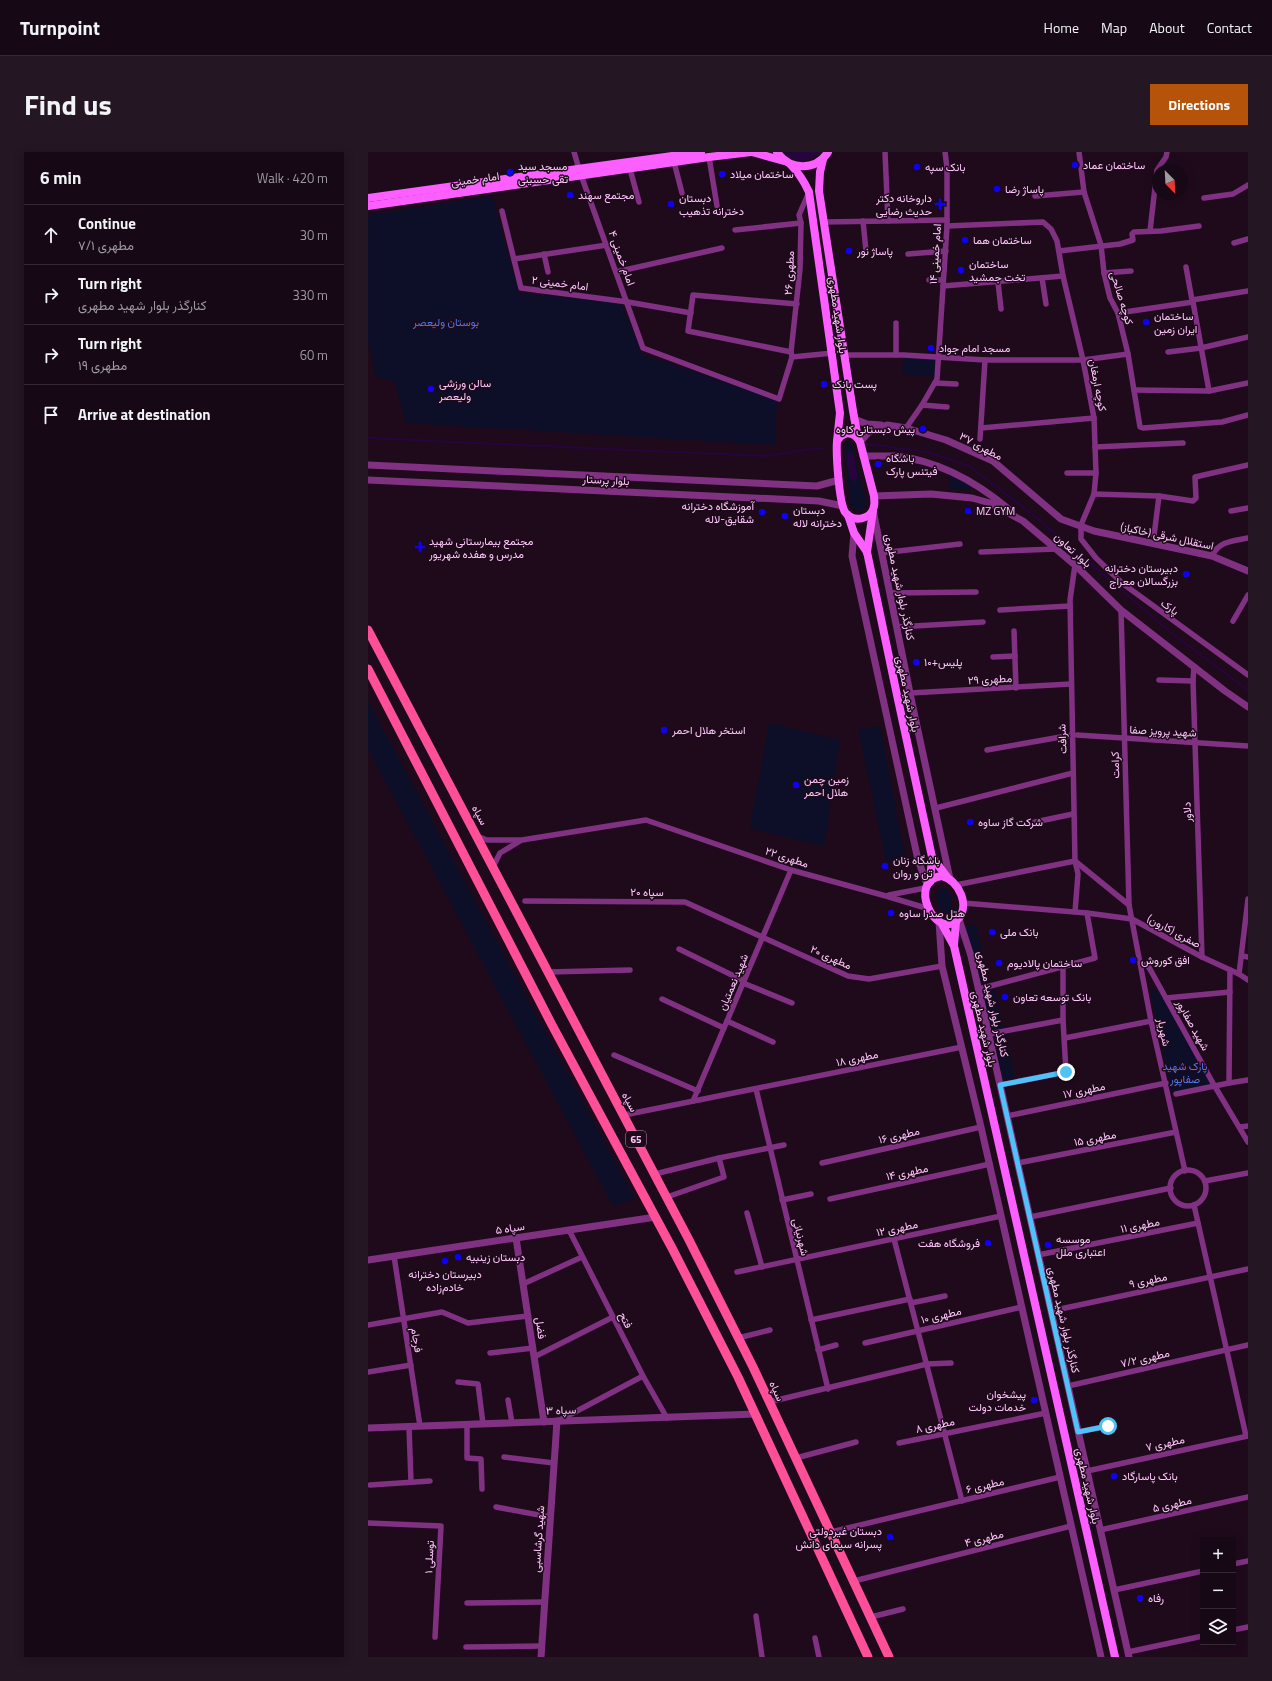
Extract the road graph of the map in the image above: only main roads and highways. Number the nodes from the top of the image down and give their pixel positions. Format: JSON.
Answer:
{"nodes":[{"id":1,"x":701,"y":152,"type":"edge"},
{"id":2,"x":752,"y":152,"type":"edge"},
{"id":3,"x":777,"y":152,"type":"edge"},
{"id":4,"x":828,"y":152,"type":"edge"},
{"id":5,"x":673,"y":157,"type":"edge"},
{"id":6,"x":822,"y":159,"type":"junction"},
{"id":7,"x":788,"y":163,"type":"junction"},
{"id":8,"x":580,"y":172,"type":"junction"},
{"id":9,"x":368,"y":198,"type":"edge"},
{"id":10,"x":368,"y":206,"type":"edge"},
{"id":11,"x":859,"y":440,"type":"junction"},
{"id":12,"x":838,"y":441,"type":"junction"},
{"id":13,"x":873,"y":511,"type":"junction"},
{"id":14,"x":848,"y":515,"type":"junction"},
{"id":15,"x":867,"y":552,"type":"junction"},
{"id":16,"x":368,"y":630,"type":"edge"},
{"id":17,"x":368,"y":669,"type":"edge"},
{"id":18,"x":932,"y":857,"type":"junction"},
{"id":19,"x":951,"y":880,"type":"junction"},
{"id":20,"x":928,"y":885,"type":"junction"},
{"id":21,"x":957,"y":920,"type":"junction"},
{"id":22,"x":941,"y":923,"type":"junction"},
{"id":23,"x":954,"y":946,"type":"junction"},
{"id":24,"x":771,"y":1405,"type":"junction"},
{"id":25,"x":756,"y":1414,"type":"junction"},
{"id":26,"x":868,"y":1657,"type":"edge"},
{"id":27,"x":889,"y":1657,"type":"edge"},
{"id":28,"x":1115,"y":1657,"type":"edge"}],
"edges":[{"from":1,"to":5,"type":"main road","name":"امام خمینی"},
{"from":2,"to":5,"type":"main road","name":"امام خمینی"},
{"from":2,"to":7,"type":"main road","name":"امام خمینی"},
{"from":3,"to":7,"type":"main road"},
{"from":4,"to":6,"type":"main road"},
{"from":5,"to":8,"type":"main road","name":"امام خمینی"},
{"from":5,"to":8,"type":"main road","name":"امام خمینی"},
{"from":6,"to":7,"type":"main road","name":"امام خمینی"},
{"from":6,"to":11,"type":"main road","name":"بلوار شهید مطهری"},
{"from":7,"to":12,"type":"main road","name":"بلوار شهید مطهری"},
{"from":8,"to":9,"type":"main road","name":"امام خمینی"},
{"from":8,"to":10,"type":"main road","name":"امام خمینی"},
{"from":11,"to":12,"type":"main road"},
{"from":11,"to":13,"type":"main road","name":"بلوار شهید مطهری"},
{"from":12,"to":14,"type":"main road","name":"بلوار شهید مطهری"},
{"from":13,"to":14,"type":"main road"},
{"from":13,"to":15,"type":"main road","name":"بلوار شهید مطهری"},
{"from":14,"to":15,"type":"main road","name":"بلوار شهید مطهری"},
{"from":15,"to":18,"type":"main road","name":"بلوار شهید مطهری"},
{"from":16,"to":24,"type":"main road","name":"سپاه","number":"65"},
{"from":17,"to":25,"type":"main road","number":"65"},
{"from":18,"to":19,"type":"main road","name":"بلوار شهید مطهری"},
{"from":18,"to":20,"type":"main road"},
{"from":19,"to":20,"type":"main road"},
{"from":19,"to":21,"type":"main road"},
{"from":20,"to":22,"type":"main road"},
{"from":21,"to":22,"type":"main road"},
{"from":21,"to":23,"type":"main road"},
{"from":22,"to":23,"type":"main road","name":"بلوار شهید مطهری"},
{"from":23,"to":28,"type":"main road","name":"بلوار شهید مطهری"},
{"from":24,"to":25,"type":"main road"},
{"from":24,"to":27,"type":"main road","name":"سپاه","number":"65"},
{"from":25,"to":26,"type":"main road","number":"65"}]}
